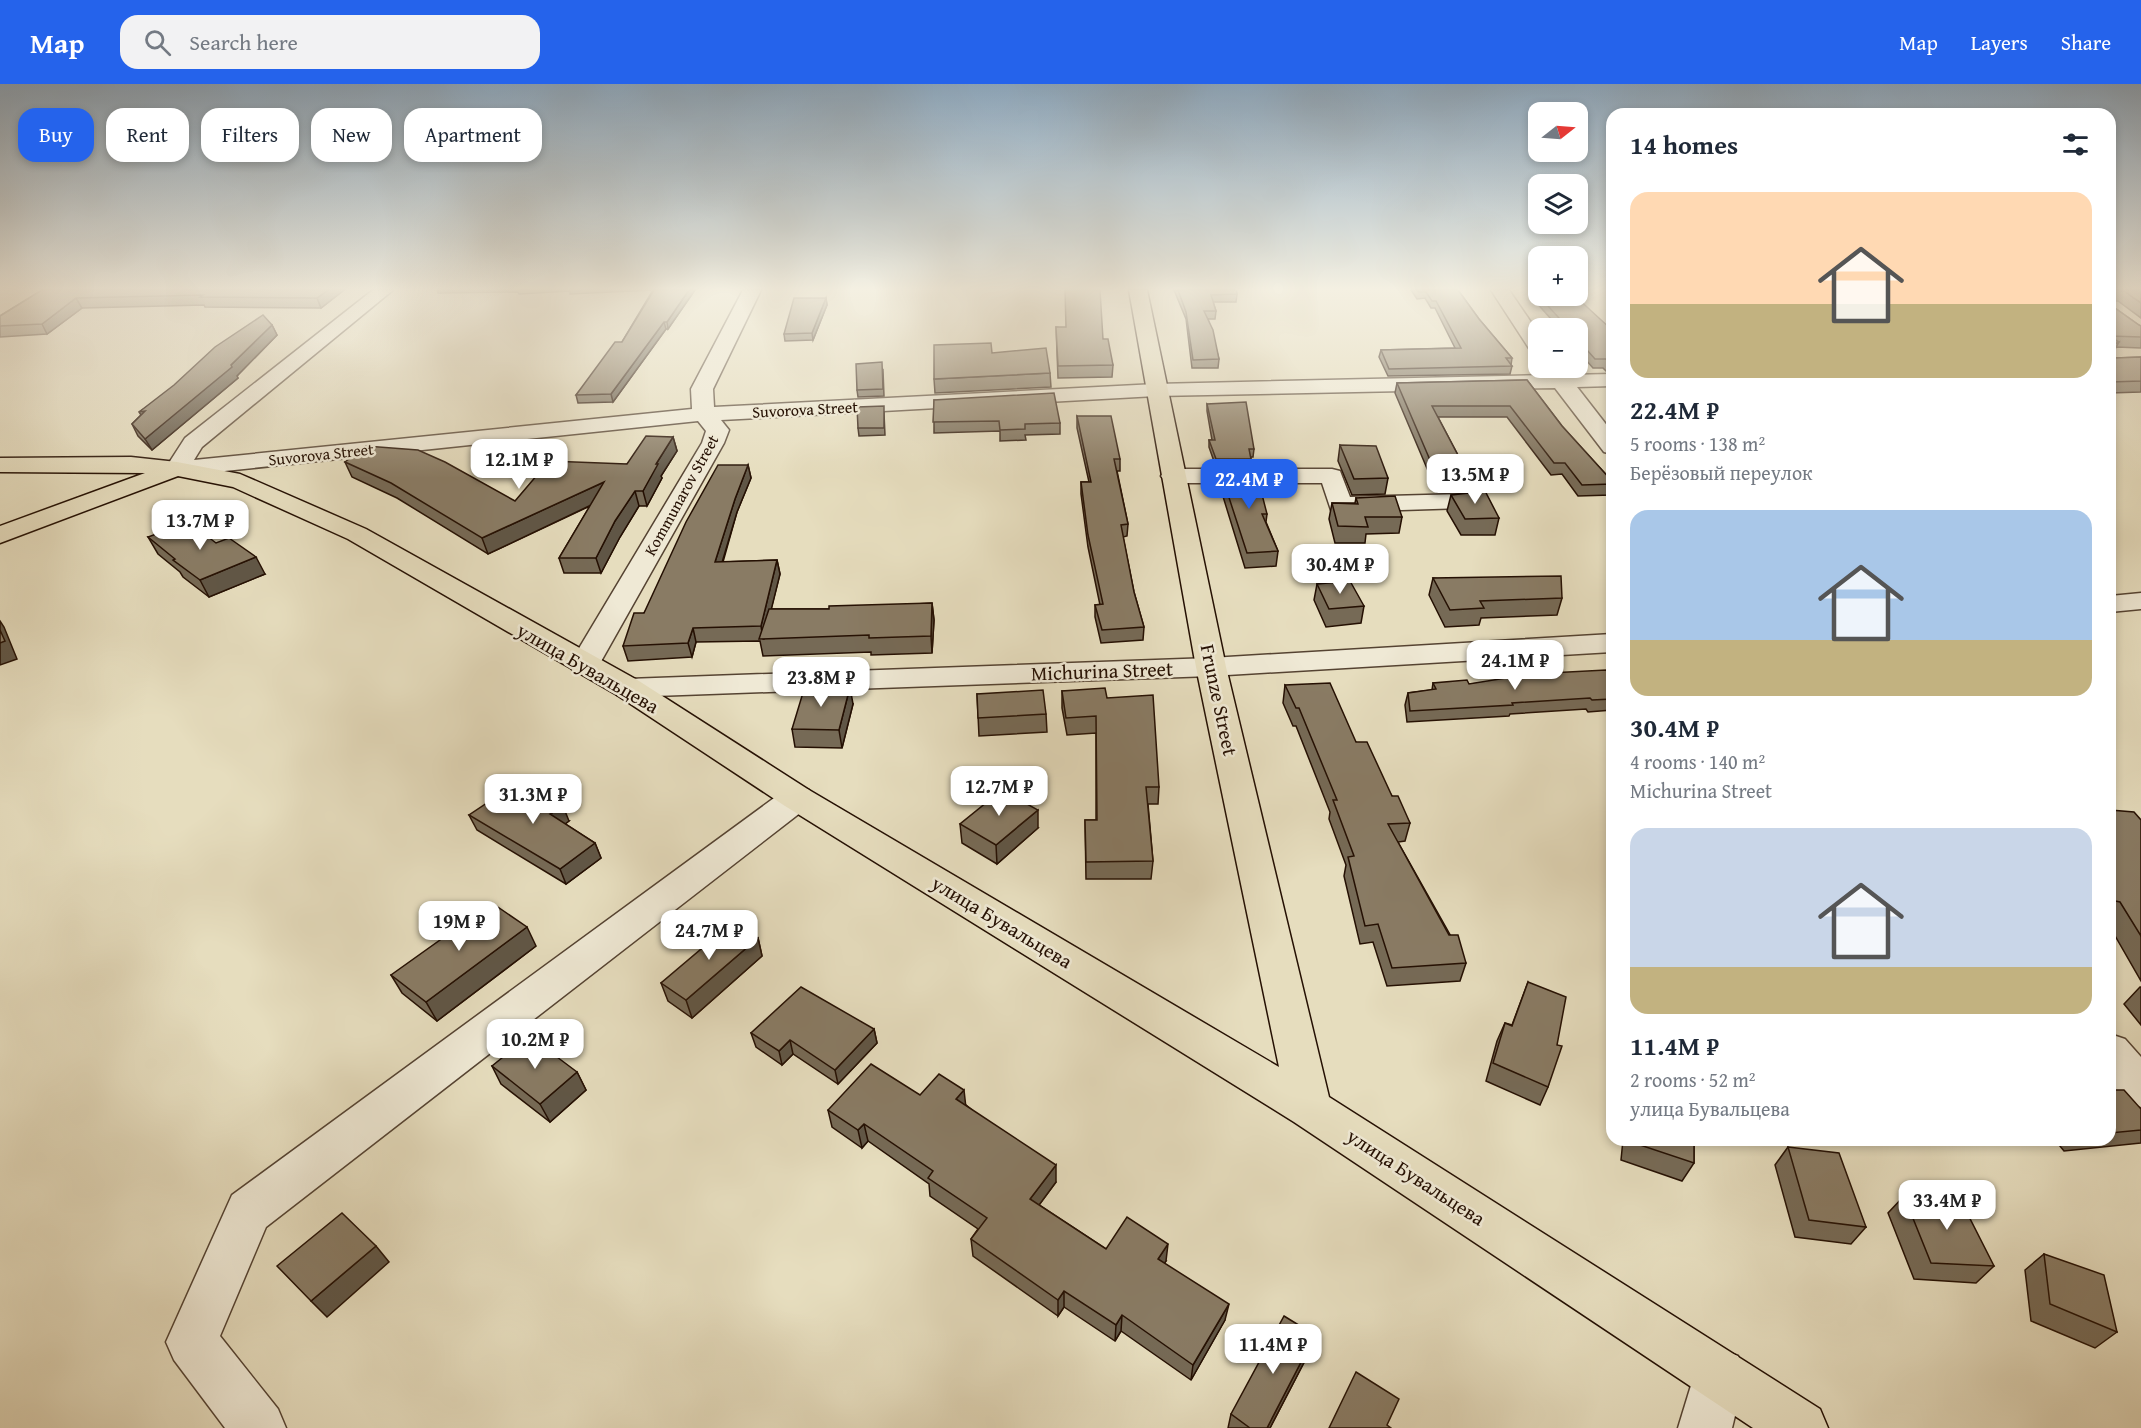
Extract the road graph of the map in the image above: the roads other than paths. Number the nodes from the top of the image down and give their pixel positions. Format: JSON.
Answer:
{"nodes":[{"id":1,"x":306,"y":353,"type":"edge"},
{"id":2,"x":720,"y":353,"type":"edge"},
{"id":3,"x":1149,"y":353,"type":"edge"},
{"id":4,"x":1528,"y":376,"type":"edge"},
{"id":5,"x":1558,"y":378,"type":"edge"},
{"id":6,"x":1588,"y":378,"type":"edge"},
{"id":7,"x":1606,"y":379,"type":"edge"},
{"id":8,"x":1156,"y":390,"type":"junction"},
{"id":9,"x":703,"y":414,"type":"junction"},
{"id":10,"x":1606,"y":439,"type":"edge"},
{"id":11,"x":0,"y":465,"type":"edge"},
{"id":12,"x":177,"y":469,"type":"junction"},
{"id":13,"x":1173,"y":476,"type":"junction"},
{"id":14,"x":1464,"y":501,"type":"edge"},
{"id":15,"x":0,"y":535,"type":"edge"},
{"id":16,"x":2141,"y":601,"type":"edge"},
{"id":17,"x":2116,"y":603,"type":"edge"},
{"id":18,"x":1606,"y":643,"type":"edge"},
{"id":19,"x":584,"y":665,"type":"junction"},
{"id":20,"x":1210,"y":667,"type":"junction"},
{"id":21,"x":628,"y":688,"type":"junction"},
{"id":22,"x":797,"y":798,"type":"junction"},
{"id":23,"x":2116,"y":1059,"type":"edge"},
{"id":24,"x":2141,"y":1088,"type":"edge"},
{"id":25,"x":1310,"y":1108,"type":"junction"},
{"id":26,"x":1719,"y":1375,"type":"junction"},
{"id":27,"x":259,"y":1428,"type":"edge"},
{"id":28,"x":1705,"y":1428,"type":"edge"},
{"id":29,"x":1801,"y":1428,"type":"edge"}],
"edges":[{"from":1,"to":12,"type":"street"},
{"from":2,"to":9,"type":"street","name":"Kommunarov Street"},
{"from":3,"to":8,"type":"main road","name":"Frunze Street"},
{"from":4,"to":8,"type":"street","name":"Suvorova Street"},
{"from":5,"to":10,"type":"street"},
{"from":6,"to":7,"type":"street","name":"Suvorova Street"},
{"from":8,"to":9,"type":"street","name":"Suvorova Street"},
{"from":8,"to":13,"type":"main road","name":"Frunze Street"},
{"from":9,"to":12,"type":"street","name":"Suvorova Street"},
{"from":9,"to":19,"type":"street","name":"Kommunarov Street"},
{"from":11,"to":12,"type":"main road","name":"Suvorova Street"},
{"from":12,"to":15,"type":"main road"},
{"from":12,"to":19,"type":"main road","name":"улица Бувальцева"},
{"from":13,"to":14,"type":"street"},
{"from":13,"to":20,"type":"main road","name":"Frunze Street"},
{"from":16,"to":17,"type":"street"},
{"from":18,"to":20,"type":"street","name":"Michurina Street"},
{"from":19,"to":21,"type":"main road","name":"улица Бувальцева"},
{"from":20,"to":21,"type":"street","name":"Michurina Street"},
{"from":20,"to":25,"type":"main road","name":"Frunze Street"},
{"from":21,"to":22,"type":"main road","name":"улица Бувальцева"},
{"from":22,"to":25,"type":"main road","name":"улица Бувальцева"},
{"from":22,"to":27,"type":"street"},
{"from":23,"to":24,"type":"street"},
{"from":25,"to":26,"type":"main road","name":"улица Бувальцева"},
{"from":26,"to":28,"type":"street"},
{"from":26,"to":29,"type":"main road","name":"улица Бувальцева"}]}
